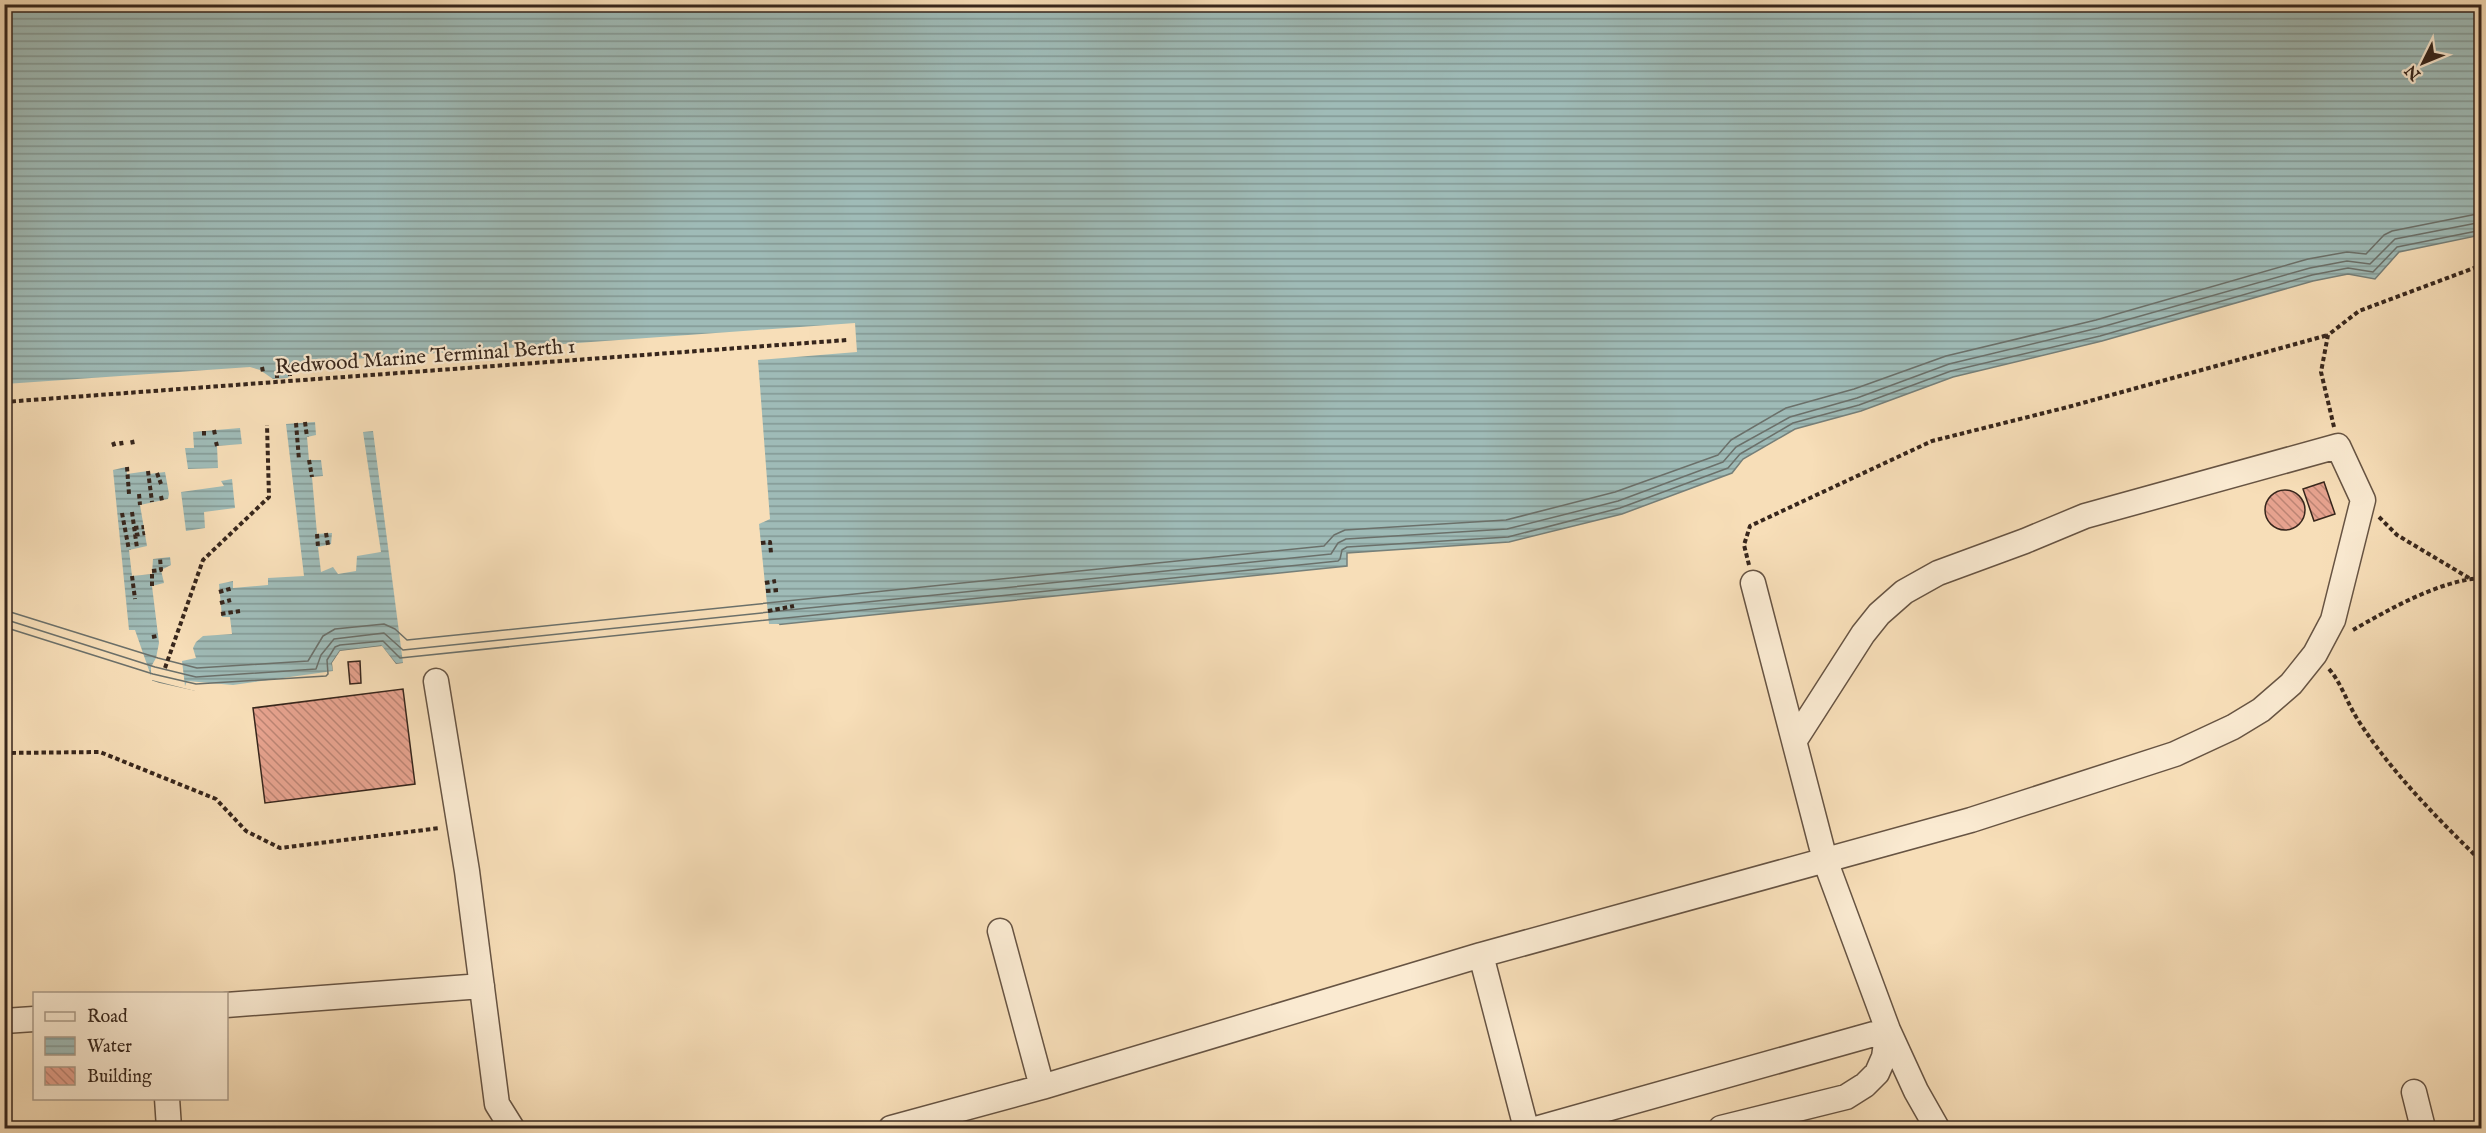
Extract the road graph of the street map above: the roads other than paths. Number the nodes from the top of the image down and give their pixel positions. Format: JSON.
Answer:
{"nodes":[{"id":1,"x":1753,"y":583,"type":"road end"},
{"id":2,"x":436,"y":681,"type":"dead end"},
{"id":3,"x":1795,"y":740,"type":"junction"},
{"id":4,"x":1825,"y":860,"type":"junction"},
{"id":5,"x":1000,"y":931,"type":"dead end"},
{"id":6,"x":1481,"y":955,"type":"junction"},
{"id":7,"x":482,"y":986,"type":"junction"},
{"id":8,"x":228,"y":1005,"type":"edge"},
{"id":9,"x":33,"y":1019,"type":"edge"},
{"id":10,"x":4,"y":1021,"type":"edge"},
{"id":11,"x":1888,"y":1030,"type":"junction"},
{"id":12,"x":1042,"y":1087,"type":"junction"},
{"id":13,"x":2414,"y":1092,"type":"dead end"},
{"id":14,"x":167,"y":1100,"type":"edge"},
{"id":15,"x":169,"y":1128,"type":"edge"},
{"id":16,"x":512,"y":1128,"type":"edge"},
{"id":17,"x":891,"y":1128,"type":"edge"},
{"id":18,"x":1526,"y":1128,"type":"edge"},
{"id":19,"x":1539,"y":1128,"type":"edge"},
{"id":20,"x":1721,"y":1128,"type":"edge"},
{"id":21,"x":1937,"y":1128,"type":"edge"},
{"id":22,"x":2422,"y":1128,"type":"edge"}],
"edges":[{"from":1,"to":3,"type":"street"},
{"from":2,"to":7,"type":"street"},
{"from":3,"to":4,"type":"street"},
{"from":3,"to":4,"type":"street"},
{"from":4,"to":6,"type":"street"},
{"from":4,"to":11,"type":"street"},
{"from":5,"to":12,"type":"street"},
{"from":6,"to":12,"type":"street"},
{"from":6,"to":18,"type":"street"},
{"from":7,"to":8,"type":"street"},
{"from":7,"to":16,"type":"street"},
{"from":9,"to":10,"type":"street"},
{"from":11,"to":19,"type":"street"},
{"from":11,"to":20,"type":"street"},
{"from":11,"to":21,"type":"street"},
{"from":12,"to":17,"type":"street"},
{"from":13,"to":22,"type":"street"},
{"from":14,"to":15,"type":"street"}]}
